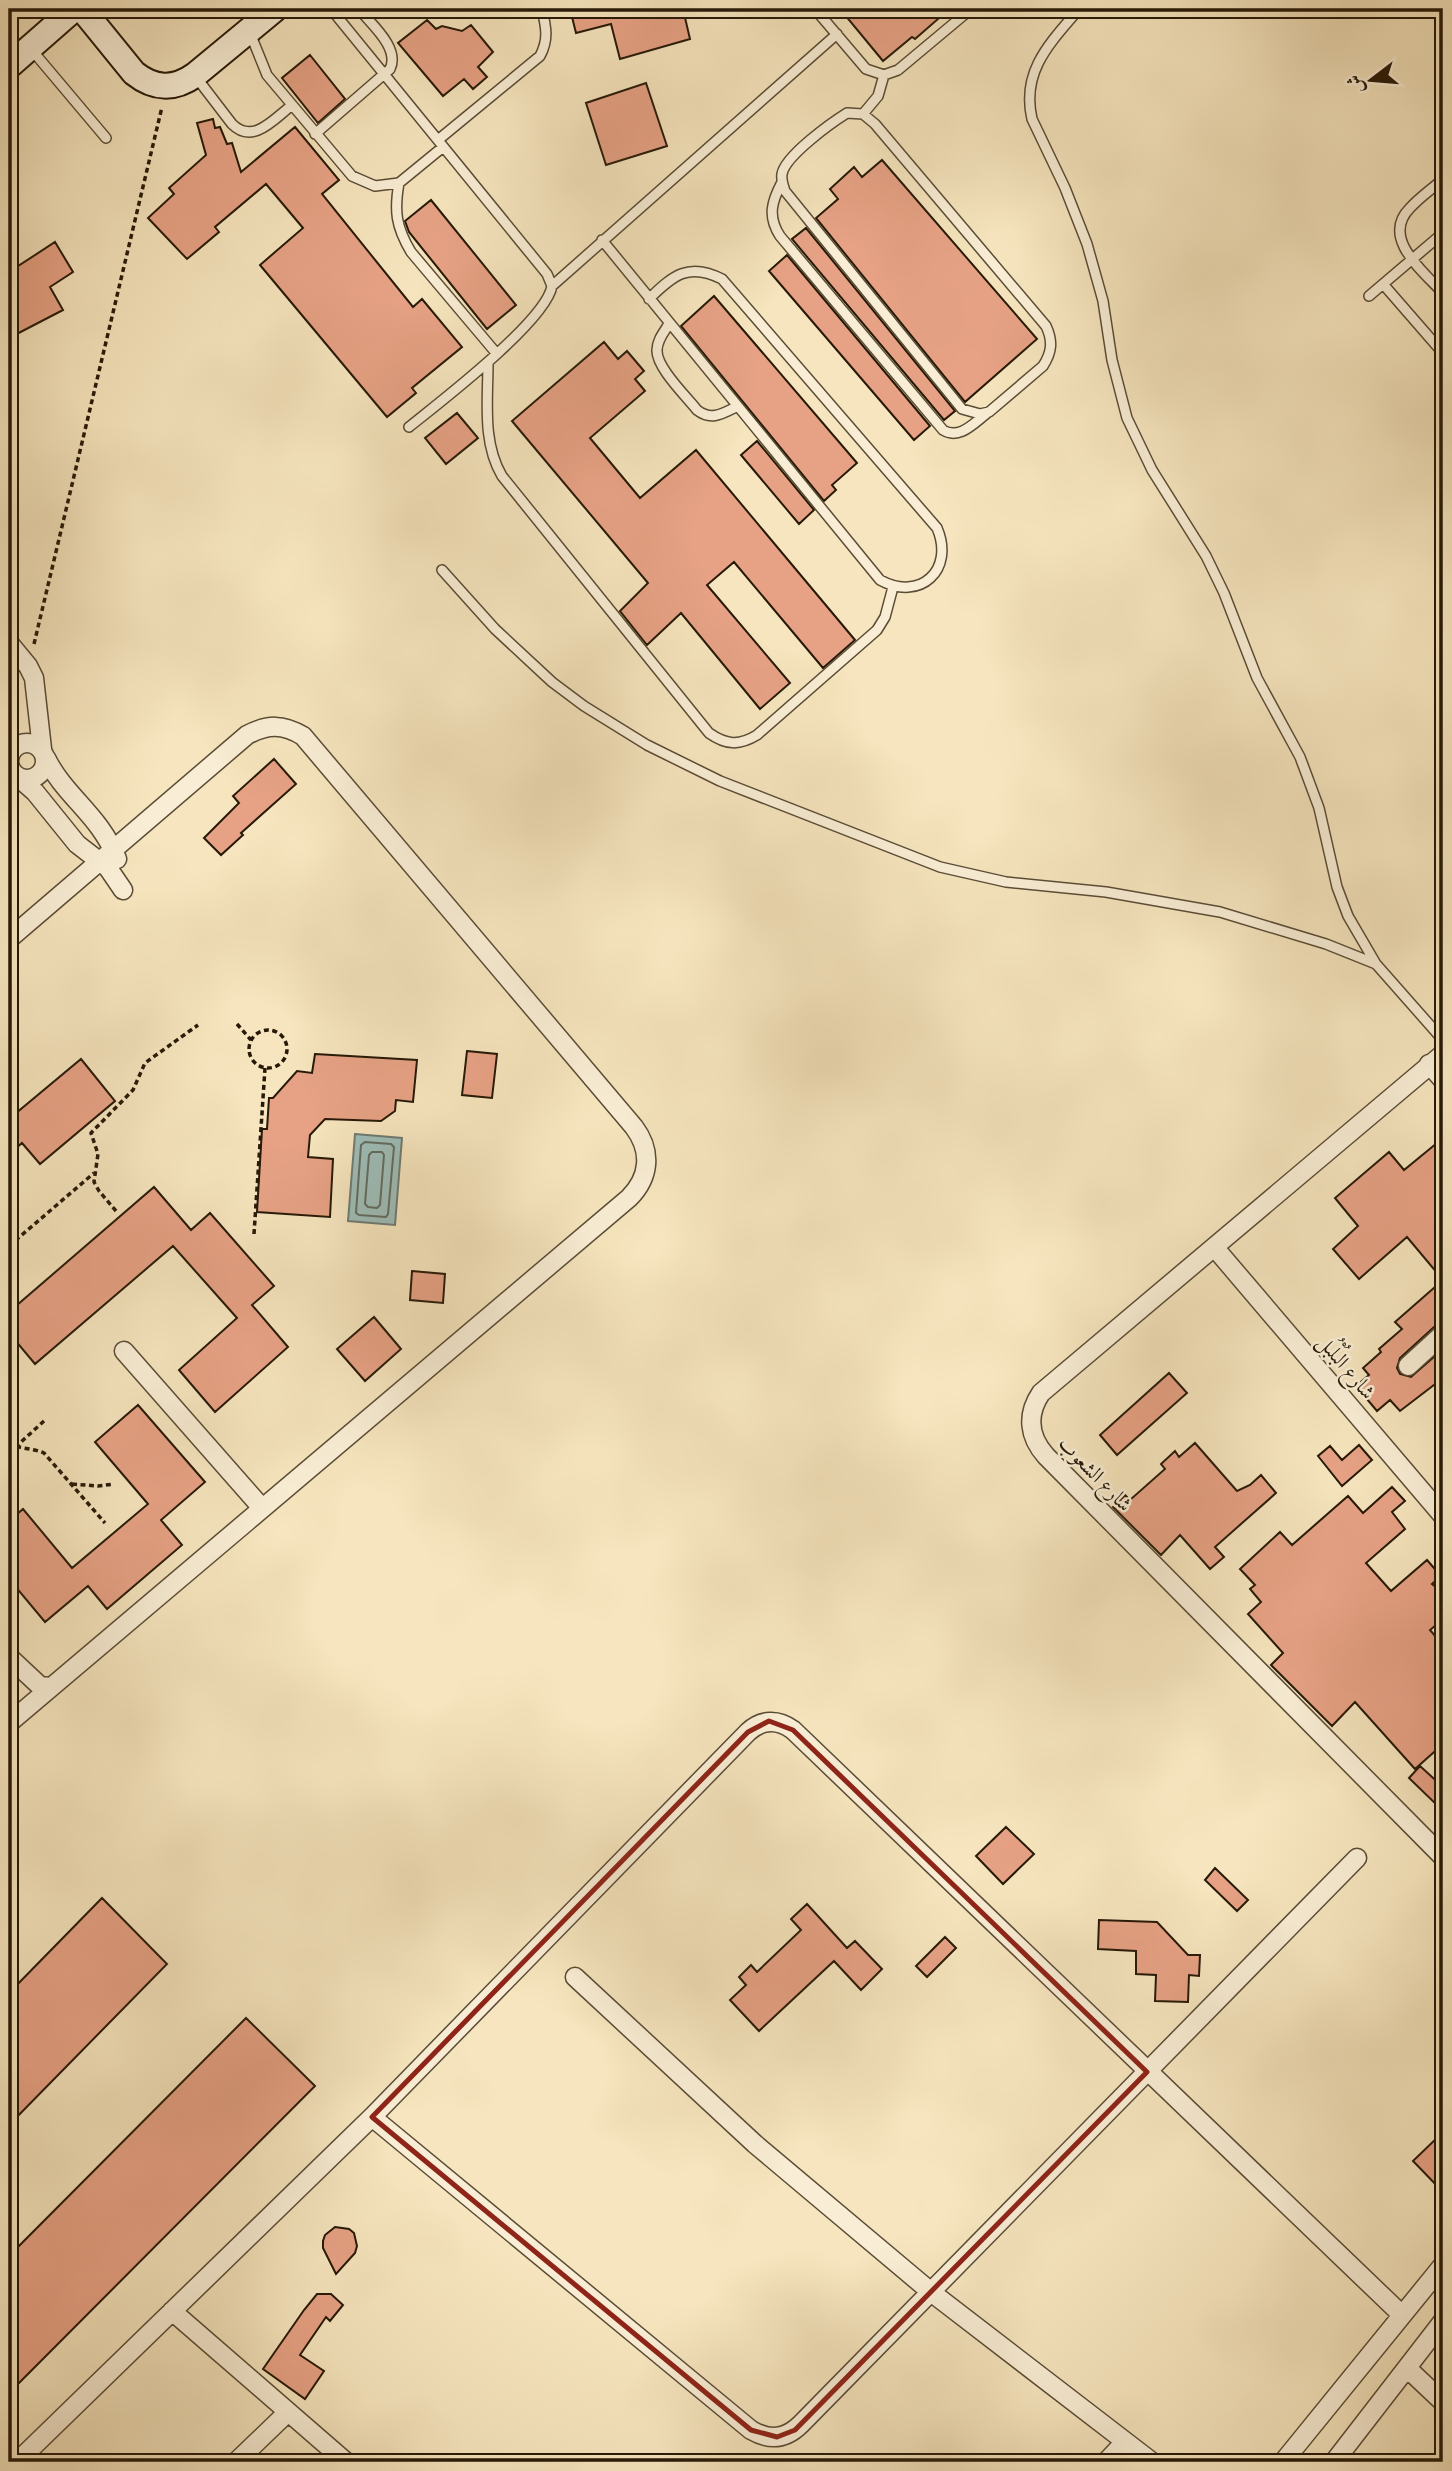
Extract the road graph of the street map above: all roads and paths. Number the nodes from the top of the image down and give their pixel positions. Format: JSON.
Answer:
{"nodes":[{"id":1,"x":74,"y":9,"type":"edge"},
{"id":2,"x":82,"y":9,"type":"edge"},
{"id":3,"x":275,"y":9,"type":"edge"},
{"id":4,"x":331,"y":9,"type":"edge"},
{"id":5,"x":359,"y":9,"type":"edge"},
{"id":6,"x":542,"y":9,"type":"edge"},
{"id":7,"x":815,"y":9,"type":"edge"},
{"id":8,"x":971,"y":9,"type":"edge"},
{"id":9,"x":1079,"y":9,"type":"edge"},
{"id":10,"x":249,"y":32,"type":"junction"},
{"id":11,"x":837,"y":34,"type":"junction"},
{"id":12,"x":29,"y":48,"type":"junction"},
{"id":13,"x":9,"y":66,"type":"edge"},
{"id":14,"x":384,"y":74,"type":"junction"},
{"id":15,"x":194,"y":75,"type":"junction"},
{"id":16,"x":884,"y":75,"type":"junction"},
{"id":17,"x":167,"y":86,"type":"junction"},
{"id":18,"x":291,"y":106,"type":"junction"},
{"id":19,"x":863,"y":114,"type":"junction"},
{"id":20,"x":315,"y":134,"type":"junction"},
{"id":21,"x":106,"y":138,"type":"dead end"},
{"id":22,"x":441,"y":144,"type":"junction"},
{"id":23,"x":1443,"y":179,"type":"edge"},
{"id":24,"x":782,"y":181,"type":"junction"},
{"id":25,"x":399,"y":183,"type":"junction"},
{"id":26,"x":1443,"y":233,"type":"edge"},
{"id":27,"x":602,"y":240,"type":"junction"},
{"id":28,"x":1413,"y":259,"type":"junction"},
{"id":29,"x":1384,"y":284,"type":"junction"},
{"id":30,"x":552,"y":286,"type":"junction"},
{"id":31,"x":1443,"y":293,"type":"edge"},
{"id":32,"x":1368,"y":296,"type":"dead end"},
{"id":33,"x":649,"y":299,"type":"junction"},
{"id":34,"x":669,"y":324,"type":"junction"},
{"id":35,"x":1443,"y":353,"type":"edge"},
{"id":36,"x":497,"y":354,"type":"junction"},
{"id":37,"x":488,"y":362,"type":"junction"},
{"id":38,"x":736,"y":407,"type":"junction"},
{"id":39,"x":989,"y":412,"type":"junction"},
{"id":40,"x":409,"y":427,"type":"dead end"},
{"id":41,"x":442,"y":570,"type":"dead end"},
{"id":42,"x":893,"y":587,"type":"junction"},
{"id":43,"x":9,"y":643,"type":"edge"},
{"id":44,"x":28,"y":666,"type":"junction"},
{"id":45,"x":37,"y":703,"type":"junction"},
{"id":46,"x":22,"y":744,"type":"junction"},
{"id":47,"x":44,"y":754,"type":"junction"},
{"id":48,"x":13,"y":773,"type":"edge"},
{"id":49,"x":107,"y":855,"type":"junction"},
{"id":50,"x":127,"y":886,"type":"dead end"},
{"id":51,"x":9,"y":939,"type":"edge"},
{"id":52,"x":1376,"y":964,"type":"junction"},
{"id":53,"x":237,"y":1024,"type":"dead end"},
{"id":54,"x":198,"y":1025,"type":"dead end"},
{"id":55,"x":251,"y":1040,"type":"junction"},
{"id":56,"x":1443,"y":1040,"type":"edge"},
{"id":57,"x":1436,"y":1059,"type":"edge"},
{"id":58,"x":265,"y":1068,"type":"junction"},
{"id":59,"x":1443,"y":1080,"type":"edge"},
{"id":60,"x":94,"y":1173,"type":"junction"},
{"id":61,"x":116,"y":1211,"type":"dead end"},
{"id":62,"x":254,"y":1234,"type":"dead end"},
{"id":63,"x":9,"y":1246,"type":"edge"},
{"id":64,"x":1215,"y":1248,"type":"junction"},
{"id":65,"x":1443,"y":1334,"type":"edge"},
{"id":66,"x":124,"y":1351,"type":"dead end"},
{"id":67,"x":1408,"y":1366,"type":"dead end"},
{"id":68,"x":44,"y":1421,"type":"dead end"},
{"id":69,"x":9,"y":1442,"type":"edge"},
{"id":70,"x":15,"y":1447,"type":"junction"},
{"id":71,"x":9,"y":1453,"type":"edge"},
{"id":72,"x":114,"y":1483,"type":"dead end"},
{"id":73,"x":70,"y":1484,"type":"junction"},
{"id":74,"x":262,"y":1508,"type":"junction"},
{"id":75,"x":1443,"y":1516,"type":"edge"},
{"id":76,"x":104,"y":1523,"type":"dead end"},
{"id":77,"x":9,"y":1657,"type":"edge"},
{"id":78,"x":51,"y":1687,"type":"junction"},
{"id":79,"x":9,"y":1723,"type":"edge"},
{"id":80,"x":1443,"y":1855,"type":"edge"},
{"id":81,"x":1357,"y":1858,"type":"dead end"},
{"id":82,"x":575,"y":1977,"type":"dead end"},
{"id":83,"x":1147,"y":2072,"type":"junction"},
{"id":84,"x":372,"y":2117,"type":"junction"},
{"id":85,"x":1443,"y":2265,"type":"edge"},
{"id":86,"x":931,"y":2292,"type":"junction"},
{"id":87,"x":172,"y":2311,"type":"junction"},
{"id":88,"x":1402,"y":2315,"type":"junction"},
{"id":89,"x":1443,"y":2321,"type":"edge"},
{"id":90,"x":1407,"y":2368,"type":"junction"},
{"id":91,"x":1443,"y":2402,"type":"edge"},
{"id":92,"x":288,"y":2412,"type":"junction"},
{"id":93,"x":1125,"y":2442,"type":"junction"},
{"id":94,"x":18,"y":2462,"type":"edge"},
{"id":95,"x":236,"y":2462,"type":"edge"},
{"id":96,"x":346,"y":2462,"type":"edge"},
{"id":97,"x":1106,"y":2462,"type":"edge"},
{"id":98,"x":1152,"y":2462,"type":"edge"},
{"id":99,"x":1283,"y":2462,"type":"edge"},
{"id":100,"x":1334,"y":2462,"type":"edge"}],
"edges":[{"from":1,"to":12,"type":"street"},
{"from":2,"to":17,"type":"street"},
{"from":3,"to":10,"type":"street"},
{"from":4,"to":14,"type":"lane"},
{"from":5,"to":14,"type":"lane"},
{"from":6,"to":22,"type":"lane"},
{"from":7,"to":11,"type":"lane"},
{"from":8,"to":16,"type":"lane"},
{"from":9,"to":52,"type":"lane"},
{"from":10,"to":15,"type":"street"},
{"from":10,"to":18,"type":"lane"},
{"from":11,"to":16,"type":"lane"},
{"from":11,"to":27,"type":"lane"},
{"from":12,"to":13,"type":"street"},
{"from":12,"to":21,"type":"lane"},
{"from":14,"to":20,"type":"lane"},
{"from":14,"to":22,"type":"lane"},
{"from":15,"to":17,"type":"street"},
{"from":15,"to":18,"type":"lane"},
{"from":16,"to":19,"type":"lane"},
{"from":17,"to":44,"type":"path"},
{"from":18,"to":20,"type":"lane"},
{"from":19,"to":24,"type":"lane"},
{"from":19,"to":39,"type":"lane"},
{"from":20,"to":25,"type":"lane"},
{"from":22,"to":25,"type":"lane"},
{"from":22,"to":30,"type":"lane"},
{"from":23,"to":28,"type":"lane"},
{"from":24,"to":39,"type":"lane"},
{"from":24,"to":39,"type":"lane"},
{"from":25,"to":36,"type":"lane"},
{"from":26,"to":28,"type":"lane"},
{"from":27,"to":30,"type":"lane"},
{"from":27,"to":33,"type":"lane"},
{"from":28,"to":29,"type":"lane"},
{"from":28,"to":31,"type":"lane"},
{"from":29,"to":32,"type":"lane"},
{"from":29,"to":35,"type":"lane"},
{"from":30,"to":36,"type":"lane"},
{"from":33,"to":34,"type":"lane"},
{"from":33,"to":42,"type":"lane"},
{"from":34,"to":38,"type":"lane"},
{"from":34,"to":38,"type":"lane"},
{"from":36,"to":37,"type":"lane"},
{"from":37,"to":40,"type":"lane"},
{"from":37,"to":42,"type":"lane"},
{"from":38,"to":42,"type":"lane"},
{"from":41,"to":52,"type":"lane"},
{"from":43,"to":44,"type":"street"},
{"from":44,"to":45,"type":"street"},
{"from":45,"to":46,"type":"street"},
{"from":45,"to":47,"type":"street"},
{"from":46,"to":47,"type":"street"},
{"from":46,"to":48,"type":"street"},
{"from":47,"to":48,"type":"street"},
{"from":47,"to":49,"type":"street"},
{"from":48,"to":49,"type":"street"},
{"from":49,"to":50,"type":"street"},
{"from":49,"to":51,"type":"street"},
{"from":49,"to":74,"type":"street"},
{"from":52,"to":56,"type":"lane"},
{"from":53,"to":55,"type":"path"},
{"from":54,"to":60,"type":"path"},
{"from":55,"to":58,"type":"path"},
{"from":55,"to":58,"type":"path"},
{"from":57,"to":59,"type":"street"},
{"from":57,"to":64,"type":"street","name":"شارع الشعوب"},
{"from":58,"to":62,"type":"path"},
{"from":60,"to":61,"type":"path"},
{"from":60,"to":63,"type":"path"},
{"from":64,"to":75,"type":"street","name":"شارع البُلْبُل"},
{"from":64,"to":80,"type":"street","name":"شارع الشعوب"},
{"from":65,"to":67,"type":"street"},
{"from":66,"to":74,"type":"street"},
{"from":68,"to":70,"type":"path"},
{"from":69,"to":70,"type":"path"},
{"from":70,"to":71,"type":"path"},
{"from":70,"to":73,"type":"path"},
{"from":72,"to":73,"type":"path"},
{"from":73,"to":76,"type":"path"},
{"from":74,"to":78,"type":"street"},
{"from":77,"to":78,"type":"street"},
{"from":78,"to":79,"type":"street"},
{"from":81,"to":83,"type":"street"},
{"from":82,"to":86,"type":"street"},
{"from":83,"to":84,"type":"street"},
{"from":83,"to":86,"type":"street"},
{"from":83,"to":88,"type":"street"},
{"from":84,"to":86,"type":"street"},
{"from":84,"to":87,"type":"street"},
{"from":85,"to":88,"type":"street"},
{"from":86,"to":93,"type":"street"},
{"from":87,"to":92,"type":"street"},
{"from":87,"to":94,"type":"street"},
{"from":88,"to":99,"type":"street"},
{"from":89,"to":90,"type":"street"},
{"from":90,"to":91,"type":"street"},
{"from":90,"to":100,"type":"street"},
{"from":92,"to":95,"type":"street"},
{"from":92,"to":96,"type":"street"},
{"from":93,"to":97,"type":"street"},
{"from":93,"to":98,"type":"street"}]}
